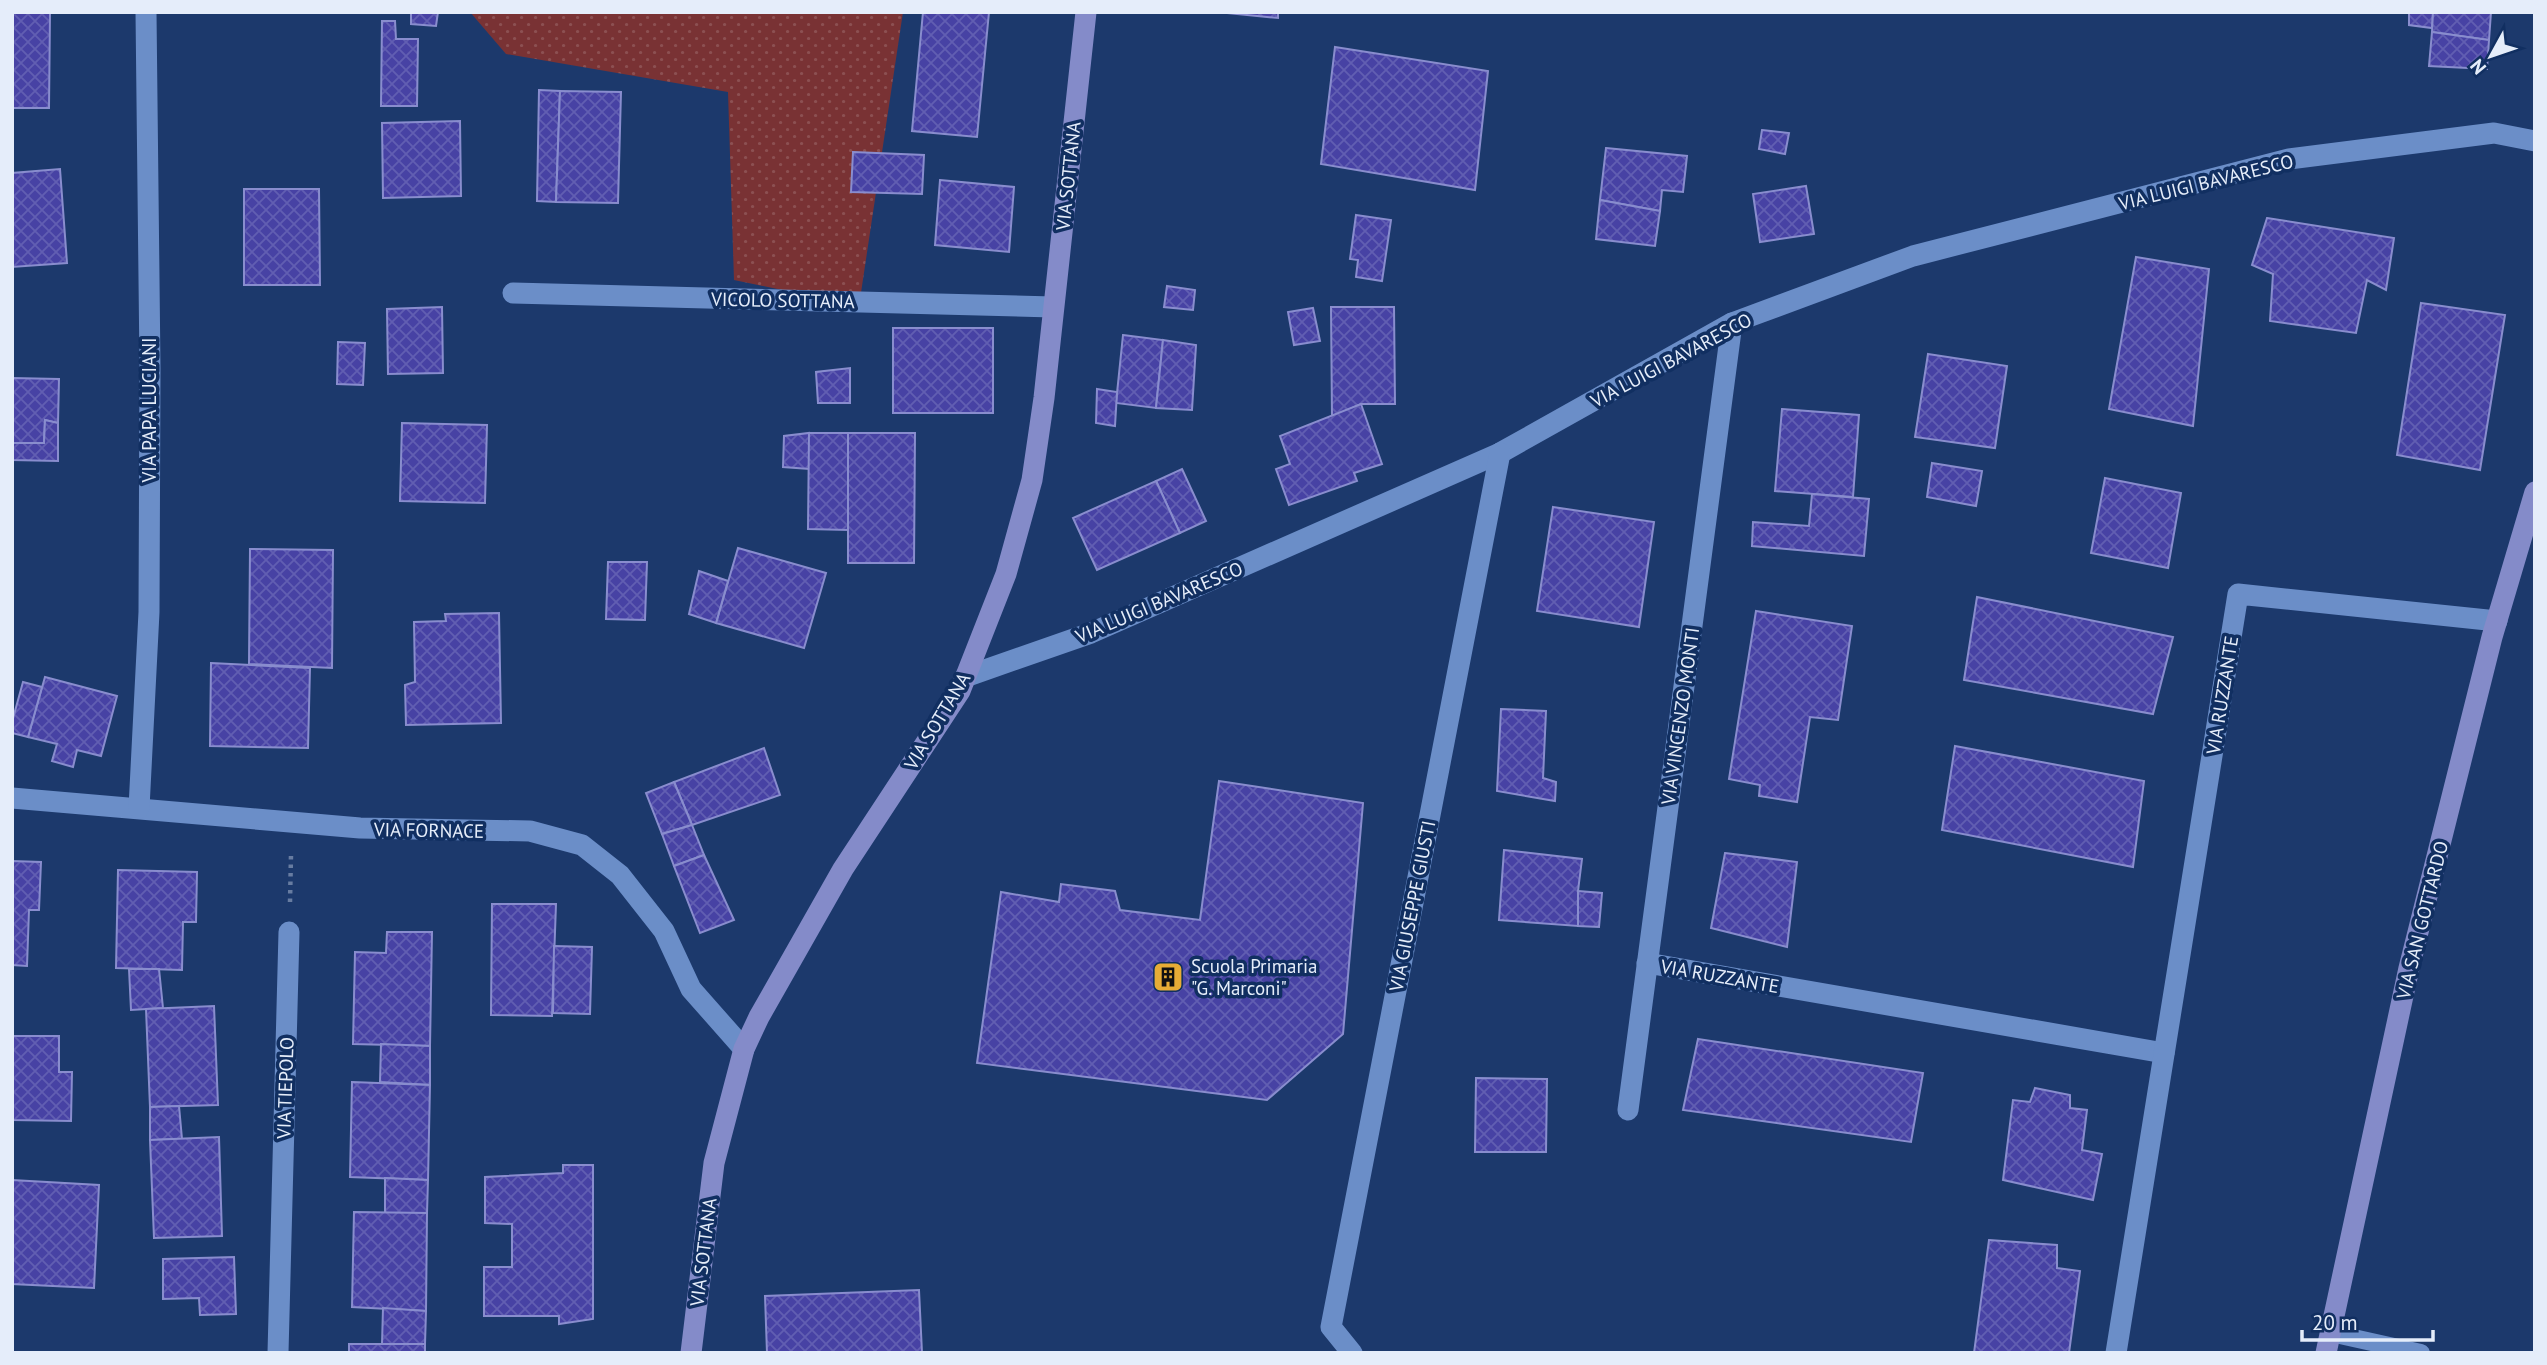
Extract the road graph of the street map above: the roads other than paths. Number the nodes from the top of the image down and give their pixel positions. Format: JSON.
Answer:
{"nodes":[{"id":1,"x":146,"y":12,"type":"edge"},
{"id":2,"x":1086,"y":12,"type":"edge"},
{"id":3,"x":2535,"y":141,"type":"edge"},
{"id":4,"x":513,"y":293,"type":"dead end"},
{"id":5,"x":1053,"y":307,"type":"junction"},
{"id":6,"x":1732,"y":323,"type":"junction"},
{"id":7,"x":1500,"y":453,"type":"junction"},
{"id":8,"x":2535,"y":492,"type":"edge"},
{"id":9,"x":2497,"y":621,"type":"junction"},
{"id":10,"x":965,"y":677,"type":"junction"},
{"id":11,"x":12,"y":798,"type":"edge"},
{"id":12,"x":139,"y":808,"type":"junction"},
{"id":13,"x":289,"y":932,"type":"road end"},
{"id":14,"x":1647,"y":963,"type":"junction"},
{"id":15,"x":744,"y":1049,"type":"junction"},
{"id":16,"x":2164,"y":1053,"type":"junction"},
{"id":17,"x":1628,"y":1110,"type":"dead end"},
{"id":18,"x":2328,"y":1343,"type":"edge"},
{"id":19,"x":278,"y":1353,"type":"edge"},
{"id":20,"x":691,"y":1353,"type":"edge"},
{"id":21,"x":1352,"y":1353,"type":"edge"},
{"id":22,"x":2116,"y":1353,"type":"edge"},
{"id":23,"x":2421,"y":1353,"type":"edge"}],
"edges":[{"from":1,"to":12,"type":"street","name":"VIA PAPA LUCIANI"},
{"from":2,"to":5,"type":"street","name":"VIA SOTTANA"},
{"from":3,"to":6,"type":"street","name":"VIA LUIGI BAVARESCO"},
{"from":4,"to":5,"type":"street","name":"VICOLO SOTTANA"},
{"from":5,"to":10,"type":"street","name":"VIA SOTTANA"},
{"from":6,"to":7,"type":"street","name":"VIA LUIGI BAVARESCO"},
{"from":6,"to":14,"type":"street","name":"VIA VINCENZO MONTI"},
{"from":7,"to":10,"type":"street","name":"VIA LUIGI BAVARESCO"},
{"from":7,"to":21,"type":"street","name":"VIA GIUSEPPE GIUSTI"},
{"from":8,"to":9,"type":"street","name":"VIA SAN GOTTARDO"},
{"from":9,"to":16,"type":"street","name":"VIA RUZZANTE"},
{"from":9,"to":18,"type":"street","name":"VIA SAN GOTTARDO"},
{"from":10,"to":15,"type":"street","name":"VIA SOTTANA"},
{"from":11,"to":12,"type":"street","name":"VIA FORNACE"},
{"from":12,"to":15,"type":"street","name":"VIA FORNACE"},
{"from":13,"to":19,"type":"street","name":"VIA TIEPOLO"},
{"from":14,"to":16,"type":"street","name":"VIA RUZZANTE"},
{"from":14,"to":17,"type":"street","name":"VIA VINCENZO MONTI"},
{"from":15,"to":20,"type":"street","name":"VIA SOTTANA"},
{"from":16,"to":22,"type":"street","name":"VIA RUZZANTE"},
{"from":18,"to":23,"type":"lane"}]}
